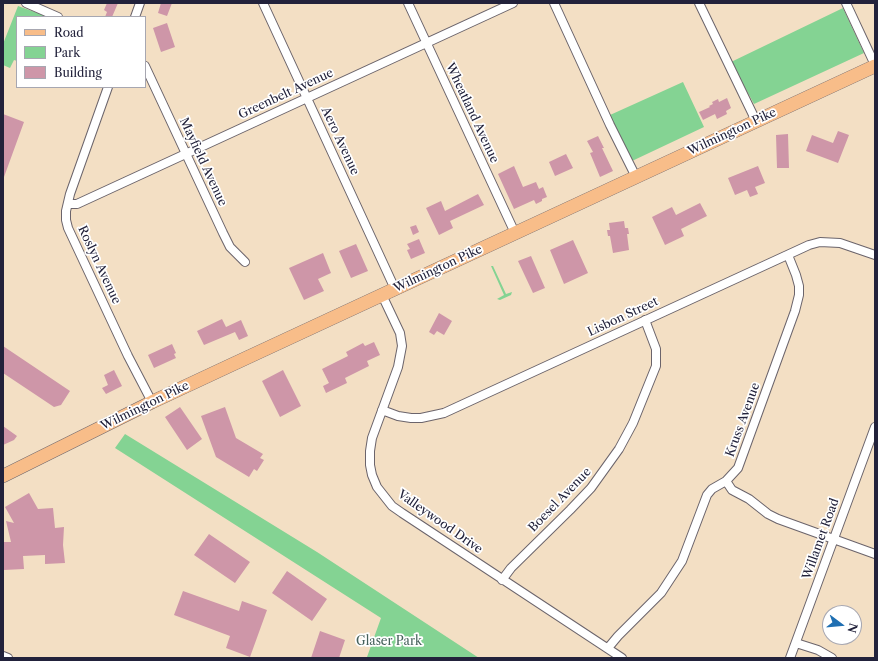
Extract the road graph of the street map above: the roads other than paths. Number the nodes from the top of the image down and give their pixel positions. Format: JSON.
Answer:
{"nodes":[{"id":1,"x":26,"y":3,"type":"edge"},
{"id":2,"x":140,"y":3,"type":"edge"},
{"id":3,"x":263,"y":3,"type":"edge"},
{"id":4,"x":408,"y":3,"type":"edge"},
{"id":5,"x":513,"y":3,"type":"edge"},
{"id":6,"x":554,"y":3,"type":"edge"},
{"id":7,"x":699,"y":3,"type":"edge"},
{"id":8,"x":846,"y":3,"type":"edge"},
{"id":9,"x":56,"y":16,"type":"edge"},
{"id":10,"x":135,"y":16,"type":"edge"},
{"id":11,"x":427,"y":43,"type":"junction"},
{"id":12,"x":875,"y":66,"type":"edge"},
{"id":13,"x":146,"y":68,"type":"edge"},
{"id":14,"x":108,"y":88,"type":"edge"},
{"id":15,"x":307,"y":98,"type":"junction"},
{"id":16,"x":756,"y":121,"type":"junction"},
{"id":17,"x":186,"y":153,"type":"junction"},
{"id":18,"x":636,"y":177,"type":"junction"},
{"id":19,"x":68,"y":204,"type":"junction"},
{"id":20,"x":515,"y":233,"type":"junction"},
{"id":21,"x":788,"y":255,"type":"junction"},
{"id":22,"x":875,"y":255,"type":"edge"},
{"id":23,"x":245,"y":262,"type":"dead end"},
{"id":24,"x":395,"y":289,"type":"junction"},
{"id":25,"x":382,"y":294,"type":"junction"},
{"id":26,"x":645,"y":320,"type":"junction"},
{"id":27,"x":152,"y":402,"type":"junction"},
{"id":28,"x":382,"y":410,"type":"junction"},
{"id":29,"x":875,"y":428,"type":"edge"},
{"id":30,"x":3,"y":476,"type":"edge"},
{"id":31,"x":726,"y":481,"type":"junction"},
{"id":32,"x":834,"y":540,"type":"junction"},
{"id":33,"x":875,"y":554,"type":"edge"},
{"id":34,"x":502,"y":580,"type":"junction"},
{"id":35,"x":796,"y":643,"type":"junction"},
{"id":36,"x":608,"y":648,"type":"junction"},
{"id":37,"x":3,"y":656,"type":"edge"},
{"id":38,"x":8,"y":658,"type":"edge"},
{"id":39,"x":622,"y":658,"type":"edge"},
{"id":40,"x":790,"y":658,"type":"edge"},
{"id":41,"x":832,"y":658,"type":"edge"}],
"edges":[{"from":1,"to":9,"type":"street"},
{"from":2,"to":10,"type":"street"},
{"from":3,"to":15,"type":"street","name":"Aero Avenue"},
{"from":4,"to":11,"type":"street","name":"Wheatland Avenue"},
{"from":5,"to":11,"type":"street","name":"Greenbelt Avenue"},
{"from":6,"to":18,"type":"street"},
{"from":7,"to":16,"type":"street"},
{"from":8,"to":12,"type":"street"},
{"from":11,"to":15,"type":"street","name":"Greenbelt Avenue"},
{"from":11,"to":20,"type":"street","name":"Wheatland Avenue"},
{"from":12,"to":16,"type":"main road","name":"Wilmington Pike"},
{"from":13,"to":17,"type":"street","name":"Mayfield Avenue"},
{"from":14,"to":19,"type":"street","name":"Roslyn Avenue"},
{"from":15,"to":17,"type":"street","name":"Greenbelt Avenue"},
{"from":15,"to":24,"type":"street","name":"Aero Avenue"},
{"from":16,"to":18,"type":"main road","name":"Wilmington Pike"},
{"from":17,"to":19,"type":"street","name":"Greenbelt Avenue"},
{"from":17,"to":23,"type":"street","name":"Mayfield Avenue"},
{"from":18,"to":20,"type":"main road","name":"Wilmington Pike"},
{"from":19,"to":27,"type":"street","name":"Roslyn Avenue"},
{"from":20,"to":24,"type":"main road","name":"Wilmington Pike"},
{"from":21,"to":22,"type":"street","name":"Lisbon Street"},
{"from":21,"to":26,"type":"street","name":"Lisbon Street"},
{"from":21,"to":31,"type":"street","name":"Kruss Avenue"},
{"from":24,"to":25,"type":"main road","name":"Wilmington Pike"},
{"from":25,"to":27,"type":"main road","name":"Wilmington Pike"},
{"from":25,"to":28,"type":"street","name":"Valleywood Drive"},
{"from":26,"to":28,"type":"street","name":"Lisbon Street"},
{"from":26,"to":34,"type":"street","name":"Boesel Avenue"},
{"from":27,"to":30,"type":"main road","name":"Wilmington Pike"},
{"from":28,"to":34,"type":"street","name":"Valleywood Drive"},
{"from":29,"to":32,"type":"street","name":"Willamet Road"},
{"from":31,"to":32,"type":"street"},
{"from":31,"to":36,"type":"street","name":"Kruss Avenue"},
{"from":32,"to":33,"type":"street"},
{"from":32,"to":35,"type":"street","name":"Willamet Road"},
{"from":34,"to":36,"type":"street","name":"Valleywood Drive"},
{"from":35,"to":40,"type":"street","name":"Willamet Road"},
{"from":35,"to":41,"type":"street"},
{"from":36,"to":39,"type":"street","name":"Valleywood Drive"},
{"from":37,"to":38,"type":"street"}]}
